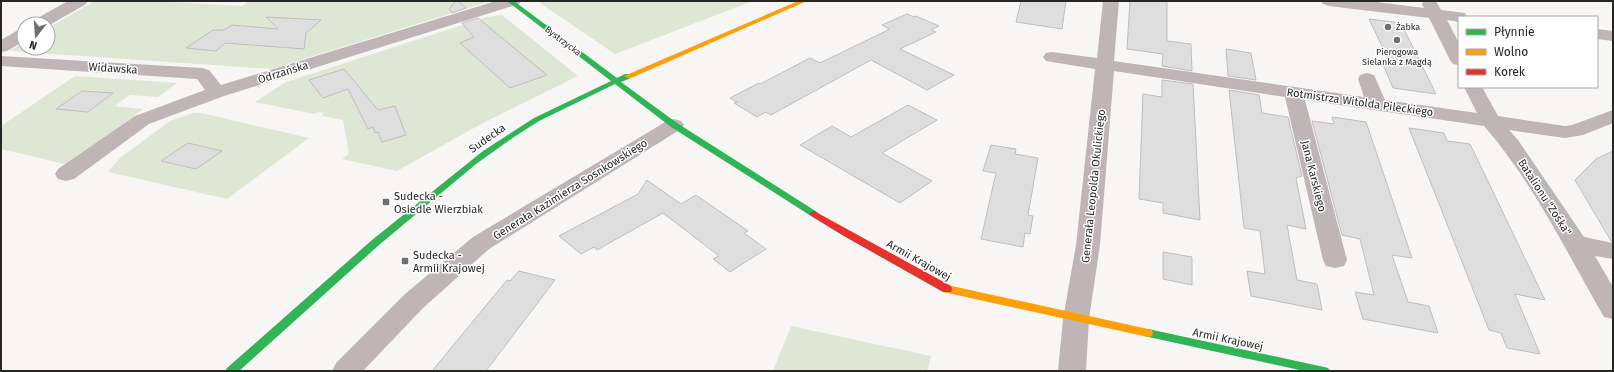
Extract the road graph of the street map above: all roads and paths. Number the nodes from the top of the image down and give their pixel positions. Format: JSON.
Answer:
{"nodes":[{"id":1,"x":80,"y":1,"type":"edge"},
{"id":2,"x":511,"y":1,"type":"edge"},
{"id":3,"x":804,"y":1,"type":"edge"},
{"id":4,"x":1111,"y":1,"type":"edge"},
{"id":5,"x":1329,"y":1,"type":"edge"},
{"id":6,"x":1432,"y":8,"type":"edge"},
{"id":7,"x":54,"y":16,"type":"edge"},
{"id":8,"x":1458,"y":17,"type":"edge"},
{"id":9,"x":1598,"y":34,"type":"edge"},
{"id":10,"x":1613,"y":36,"type":"edge"},
{"id":11,"x":16,"y":39,"type":"edge"},
{"id":12,"x":1,"y":47,"type":"edge"},
{"id":13,"x":1052,"y":56,"type":"dead end"},
{"id":14,"x":1458,"y":58,"type":"edge"},
{"id":15,"x":1,"y":61,"type":"edge"},
{"id":16,"x":1105,"y":64,"type":"junction"},
{"id":17,"x":1367,"y":79,"type":"dead end"},
{"id":18,"x":617,"y":81,"type":"junction"},
{"id":19,"x":1474,"y":88,"type":"edge"},
{"id":20,"x":217,"y":92,"type":"junction"},
{"id":21,"x":1294,"y":93,"type":"junction"},
{"id":22,"x":1376,"y":105,"type":"junction"},
{"id":23,"x":1613,"y":116,"type":"edge"},
{"id":24,"x":1491,"y":122,"type":"junction"},
{"id":25,"x":674,"y":125,"type":"junction"},
{"id":26,"x":66,"y":174,"type":"dead end"},
{"id":27,"x":1576,"y":244,"type":"junction"},
{"id":28,"x":1613,"y":250,"type":"edge"},
{"id":29,"x":1335,"y":260,"type":"dead end"},
{"id":30,"x":1613,"y":310,"type":"edge"},
{"id":31,"x":1076,"y":319,"type":"junction"},
{"id":32,"x":231,"y":371,"type":"edge"},
{"id":33,"x":346,"y":371,"type":"edge"},
{"id":34,"x":1072,"y":371,"type":"edge"},
{"id":35,"x":1324,"y":371,"type":"edge"}],
"edges":[{"from":1,"to":7,"type":"street"},
{"from":2,"to":18,"type":"street","name":"Bystrzycka"},
{"from":2,"to":20,"type":"street","name":"Odrzańska"},
{"from":3,"to":18,"type":"street","name":"Sudecka"},
{"from":4,"to":16,"type":"street","name":"Generała Leopolda Okulickiego"},
{"from":5,"to":6,"type":"street"},
{"from":6,"to":8,"type":"street"},
{"from":6,"to":14,"type":"street"},
{"from":9,"to":10,"type":"street"},
{"from":11,"to":12,"type":"street"},
{"from":13,"to":16,"type":"street","name":"Rotmistrza Witolda Pileckiego"},
{"from":15,"to":20,"type":"street","name":"Widawska"},
{"from":16,"to":21,"type":"street","name":"Rotmistrza Witolda Pileckiego"},
{"from":16,"to":31,"type":"street","name":"Generała Leopolda Okulickiego"},
{"from":17,"to":22,"type":"street"},
{"from":18,"to":25,"type":"street","name":"Armii Krajowej"},
{"from":18,"to":32,"type":"street","name":"Sudecka"},
{"from":19,"to":24,"type":"street","name":"Batalionu \"Zośka\""},
{"from":20,"to":26,"type":"street","name":"Odrzańska"},
{"from":21,"to":22,"type":"street","name":"Rotmistrza Witolda Pileckiego"},
{"from":21,"to":29,"type":"street","name":"Jana Karskiego"},
{"from":22,"to":24,"type":"street","name":"Rotmistrza Witolda Pileckiego"},
{"from":23,"to":24,"type":"street","name":"Rotmistrza Witolda Pileckiego"},
{"from":24,"to":27,"type":"street","name":"Batalionu \"Zośka\""},
{"from":25,"to":31,"type":"street","name":"Armii Krajowej"},
{"from":25,"to":33,"type":"street","name":"Generała Kazimierza Sosnkowskiego"},
{"from":27,"to":28,"type":"street"},
{"from":27,"to":30,"type":"street","name":"Batalionu \"Zośka\""},
{"from":31,"to":34,"type":"street","name":"Generała Leopolda Okulickiego"},
{"from":31,"to":35,"type":"street","name":"Armii Krajowej"}]}
